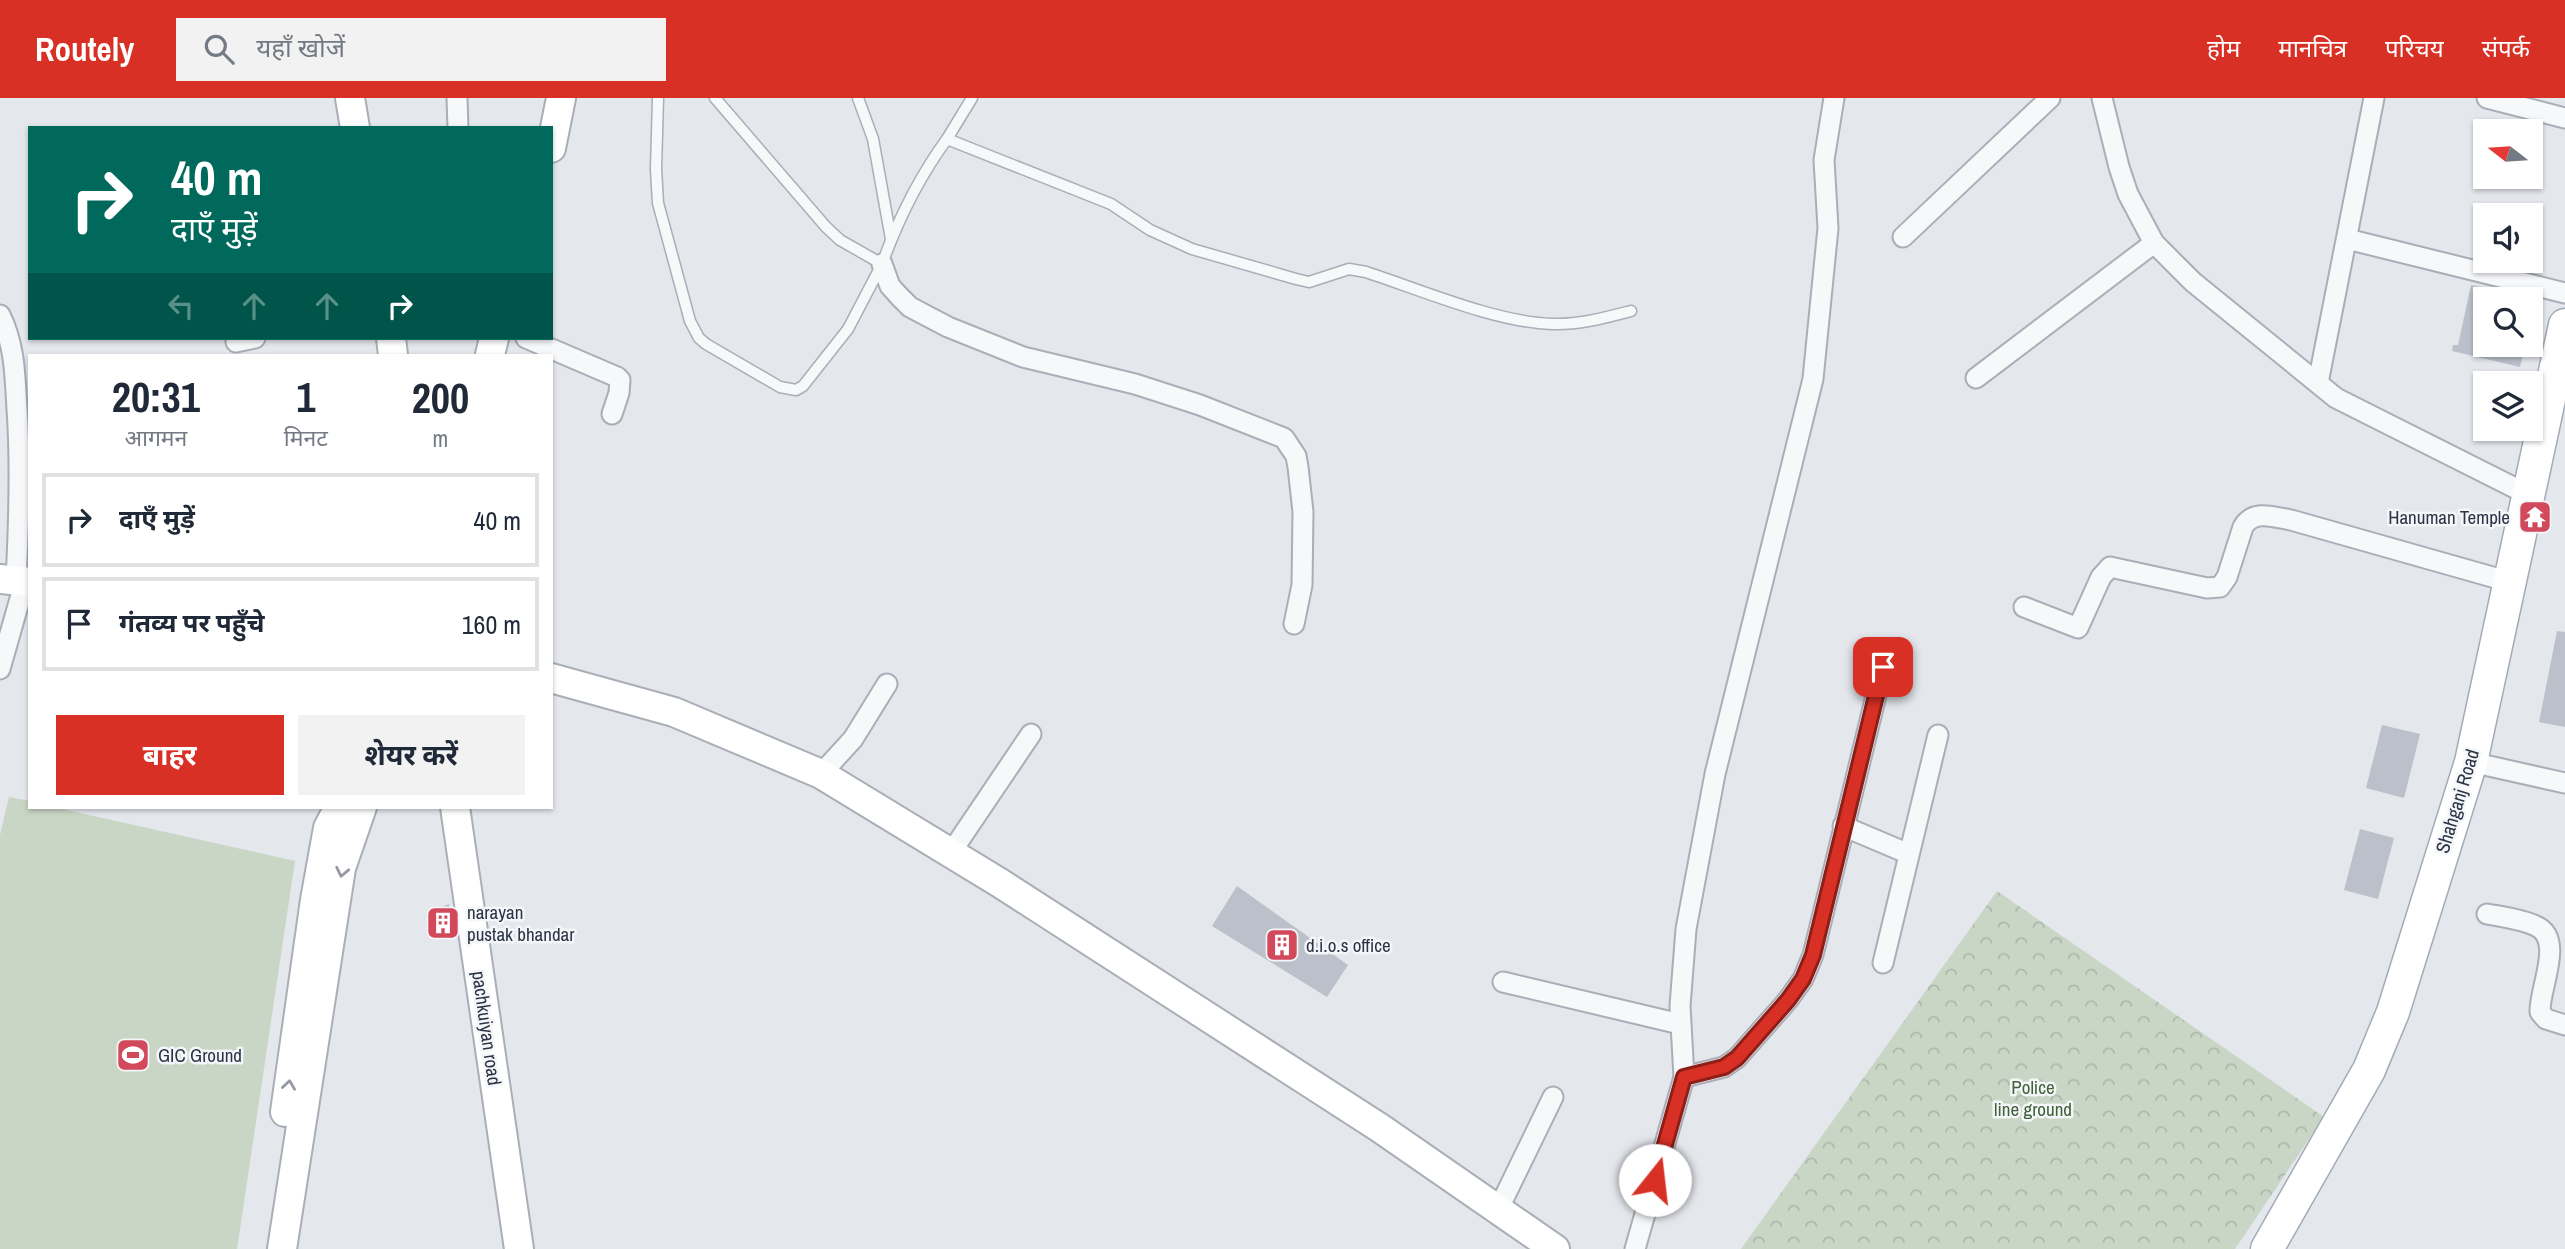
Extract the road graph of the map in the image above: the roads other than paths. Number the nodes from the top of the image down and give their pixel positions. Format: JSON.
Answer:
{"nodes":[{"id":1,"x":350,"y":98,"type":"edge"},
{"id":2,"x":457,"y":98,"type":"edge"},
{"id":3,"x":542,"y":98,"type":"edge"},
{"id":4,"x":561,"y":98,"type":"edge"},
{"id":5,"x":658,"y":98,"type":"edge"},
{"id":6,"x":715,"y":98,"type":"edge"},
{"id":7,"x":858,"y":98,"type":"edge"},
{"id":8,"x":972,"y":98,"type":"edge"},
{"id":9,"x":1834,"y":98,"type":"edge"},
{"id":10,"x":2050,"y":98,"type":"edge"},
{"id":11,"x":2102,"y":98,"type":"edge"},
{"id":12,"x":2374,"y":98,"type":"edge"},
{"id":13,"x":2487,"y":98,"type":"edge"},
{"id":14,"x":2565,"y":118,"type":"edge"},
{"id":15,"x":355,"y":126,"type":"edge"},
{"id":16,"x":458,"y":126,"type":"edge"},
{"id":17,"x":536,"y":126,"type":"edge"},
{"id":18,"x":553,"y":138,"type":"edge"},
{"id":19,"x":947,"y":139,"type":"junction"},
{"id":20,"x":1903,"y":237,"type":"dead end"},
{"id":21,"x":891,"y":239,"type":"junction"},
{"id":22,"x":2347,"y":239,"type":"junction"},
{"id":23,"x":2154,"y":243,"type":"junction"},
{"id":24,"x":882,"y":264,"type":"junction"},
{"id":25,"x":2565,"y":293,"type":"edge"},
{"id":26,"x":1631,"y":312,"type":"dead end"},
{"id":27,"x":0,"y":314,"type":"edge"},
{"id":28,"x":2565,"y":325,"type":"edge"},
{"id":29,"x":531,"y":340,"type":"edge"},
{"id":30,"x":2560,"y":374,"type":"edge"},
{"id":31,"x":1976,"y":378,"type":"dead end"},
{"id":32,"x":2318,"y":383,"type":"junction"},
{"id":33,"x":612,"y":414,"type":"dead end"},
{"id":34,"x":2529,"y":495,"type":"junction"},
{"id":35,"x":18,"y":581,"type":"edge"},
{"id":36,"x":2510,"y":582,"type":"junction"},
{"id":37,"x":2024,"y":607,"type":"dead end"},
{"id":38,"x":1294,"y":624,"type":"dead end"},
{"id":39,"x":1883,"y":667,"type":"dead end"},
{"id":40,"x":0,"y":669,"type":"edge"},
{"id":41,"x":553,"y":679,"type":"edge"},
{"id":42,"x":887,"y":684,"type":"dead end"},
{"id":43,"x":1031,"y":734,"type":"dead end"},
{"id":44,"x":1938,"y":735,"type":"dead end"},
{"id":45,"x":2471,"y":762,"type":"junction"},
{"id":46,"x":821,"y":774,"type":"junction"},
{"id":47,"x":2565,"y":783,"type":"edge"},
{"id":48,"x":359,"y":809,"type":"edge"},
{"id":49,"x":455,"y":809,"type":"edge"},
{"id":50,"x":340,"y":823,"type":"edge"},
{"id":51,"x":1843,"y":826,"type":"junction"},
{"id":52,"x":950,"y":854,"type":"junction"},
{"id":53,"x":1909,"y":854,"type":"junction"},
{"id":54,"x":2487,"y":914,"type":"dead end"},
{"id":55,"x":1883,"y":963,"type":"dead end"},
{"id":56,"x":1503,"y":982,"type":"dead end"},
{"id":57,"x":1681,"y":1024,"type":"junction"},
{"id":58,"x":2565,"y":1025,"type":"edge"},
{"id":59,"x":305,"y":1042,"type":"junction"},
{"id":60,"x":1684,"y":1077,"type":"junction"},
{"id":61,"x":1553,"y":1097,"type":"dead end"},
{"id":62,"x":1498,"y":1210,"type":"junction"},
{"id":63,"x":262,"y":1249,"type":"edge"},
{"id":64,"x":282,"y":1249,"type":"edge"},
{"id":65,"x":519,"y":1249,"type":"edge"},
{"id":66,"x":1555,"y":1249,"type":"edge"},
{"id":67,"x":1635,"y":1249,"type":"edge"},
{"id":68,"x":2267,"y":1249,"type":"edge"}],
"edges":[{"from":1,"to":15,"type":"main road"},
{"from":2,"to":16,"type":"street"},
{"from":3,"to":17,"type":"main road"},
{"from":4,"to":18,"type":"main road"},
{"from":5,"to":24,"type":"lane"},
{"from":6,"to":24,"type":"lane"},
{"from":7,"to":21,"type":"lane"},
{"from":8,"to":19,"type":"lane"},
{"from":9,"to":57,"type":"street"},
{"from":10,"to":20,"type":"street"},
{"from":11,"to":23,"type":"street"},
{"from":12,"to":22,"type":"street"},
{"from":13,"to":14,"type":"street"},
{"from":19,"to":21,"type":"lane"},
{"from":19,"to":26,"type":"lane"},
{"from":21,"to":24,"type":"lane"},
{"from":22,"to":25,"type":"street"},
{"from":22,"to":32,"type":"street"},
{"from":23,"to":31,"type":"street"},
{"from":23,"to":32,"type":"street"},
{"from":24,"to":38,"type":"street"},
{"from":27,"to":35,"type":"street"},
{"from":28,"to":30,"type":"main road","name":"Shahganj Road"},
{"from":29,"to":33,"type":"street"},
{"from":30,"to":34,"type":"main road","name":"Shahganj Road"},
{"from":32,"to":34,"type":"street"},
{"from":34,"to":36,"type":"main road","name":"Shahganj Road"},
{"from":35,"to":40,"type":"street"},
{"from":36,"to":37,"type":"street"},
{"from":36,"to":45,"type":"main road","name":"Shahganj Road"},
{"from":39,"to":51,"type":"street"},
{"from":41,"to":46,"type":"main road"},
{"from":42,"to":46,"type":"street"},
{"from":43,"to":52,"type":"street"},
{"from":44,"to":53,"type":"street"},
{"from":45,"to":47,"type":"street"},
{"from":45,"to":68,"type":"main road","name":"Shahganj Road"},
{"from":46,"to":52,"type":"main road"},
{"from":48,"to":50,"type":"main road"},
{"from":49,"to":65,"type":"main road","name":"pachkuiyan road"},
{"from":50,"to":59,"type":"main road"},
{"from":51,"to":53,"type":"street"},
{"from":51,"to":60,"type":"street"},
{"from":52,"to":62,"type":"main road"},
{"from":53,"to":55,"type":"street"},
{"from":54,"to":58,"type":"street"},
{"from":56,"to":57,"type":"street"},
{"from":57,"to":60,"type":"street"},
{"from":63,"to":59,"type":"main road","one_way":true},
{"from":59,"to":64,"type":"main road"},
{"from":60,"to":67,"type":"street"},
{"from":61,"to":62,"type":"street"},
{"from":62,"to":66,"type":"main road"}]}
